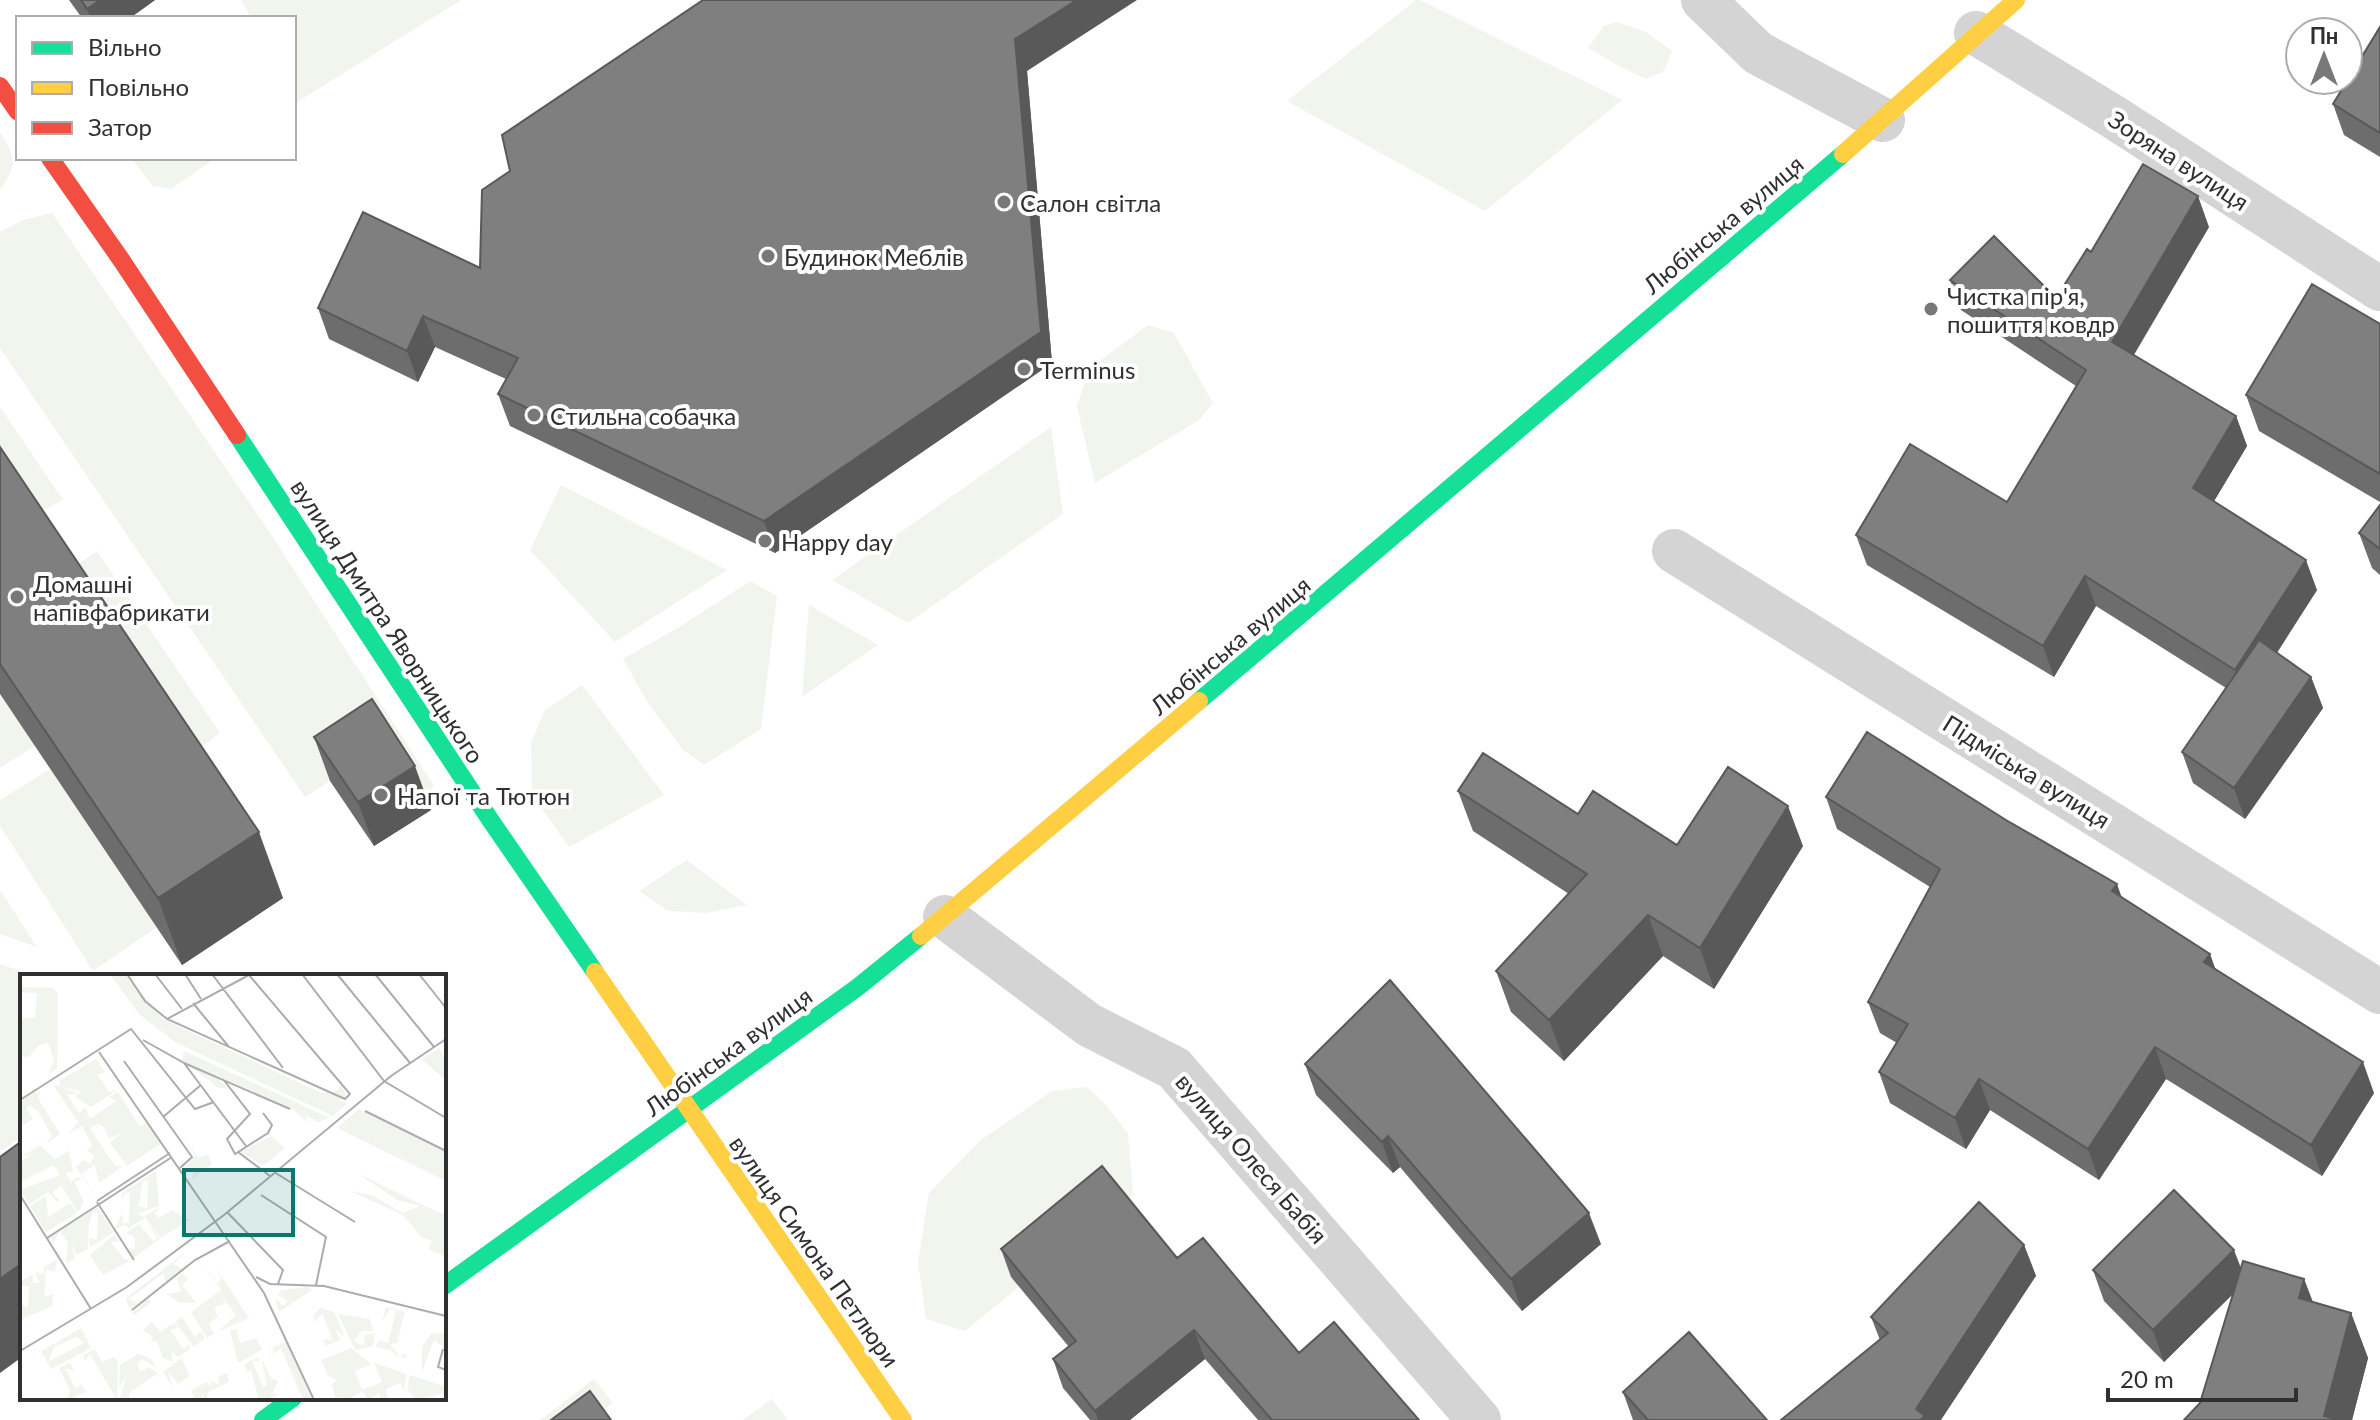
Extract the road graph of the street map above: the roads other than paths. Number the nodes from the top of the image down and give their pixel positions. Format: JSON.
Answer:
{"nodes":[{"id":1,"x":1703,"y":0,"type":"edge"},
{"id":2,"x":2016,"y":0,"type":"edge"},
{"id":3,"x":1976,"y":33,"type":"junction"},
{"id":4,"x":0,"y":86,"type":"edge"},
{"id":5,"x":16,"y":109,"type":"edge"},
{"id":6,"x":1883,"y":120,"type":"junction"},
{"id":7,"x":51,"y":160,"type":"edge"},
{"id":8,"x":2380,"y":289,"type":"edge"},
{"id":9,"x":1674,"y":551,"type":"dead end"},
{"id":10,"x":945,"y":917,"type":"junction"},
{"id":11,"x":2380,"y":992,"type":"edge"},
{"id":12,"x":689,"y":1109,"type":"junction"},
{"id":13,"x":446,"y":1285,"type":"edge"},
{"id":14,"x":290,"y":1400,"type":"edge"},
{"id":15,"x":263,"y":1420,"type":"edge"},
{"id":16,"x":903,"y":1420,"type":"edge"},
{"id":17,"x":1479,"y":1420,"type":"edge"}],
"edges":[{"from":1,"to":6,"type":"street"},
{"from":2,"to":3,"type":"main road","name":"Любінська вулиця"},
{"from":3,"to":6,"type":"main road","name":"Любінська вулиця"},
{"from":3,"to":8,"type":"street","name":"Зоряна вулиця"},
{"from":4,"to":5,"type":"main road"},
{"from":6,"to":10,"type":"main road","name":"Любінська вулиця"},
{"from":7,"to":12,"type":"main road","name":"вулиця Дмитра Яворницького"},
{"from":9,"to":11,"type":"street","name":"Підміська вулиця"},
{"from":10,"to":12,"type":"main road","name":"Любінська вулиця"},
{"from":10,"to":17,"type":"street","name":"вулиця Олеся Бабія"},
{"from":12,"to":13,"type":"main road","name":"Любінська вулиця"},
{"from":12,"to":16,"type":"main road","name":"вулиця Симона Петлюри"},
{"from":14,"to":15,"type":"main road"}]}
